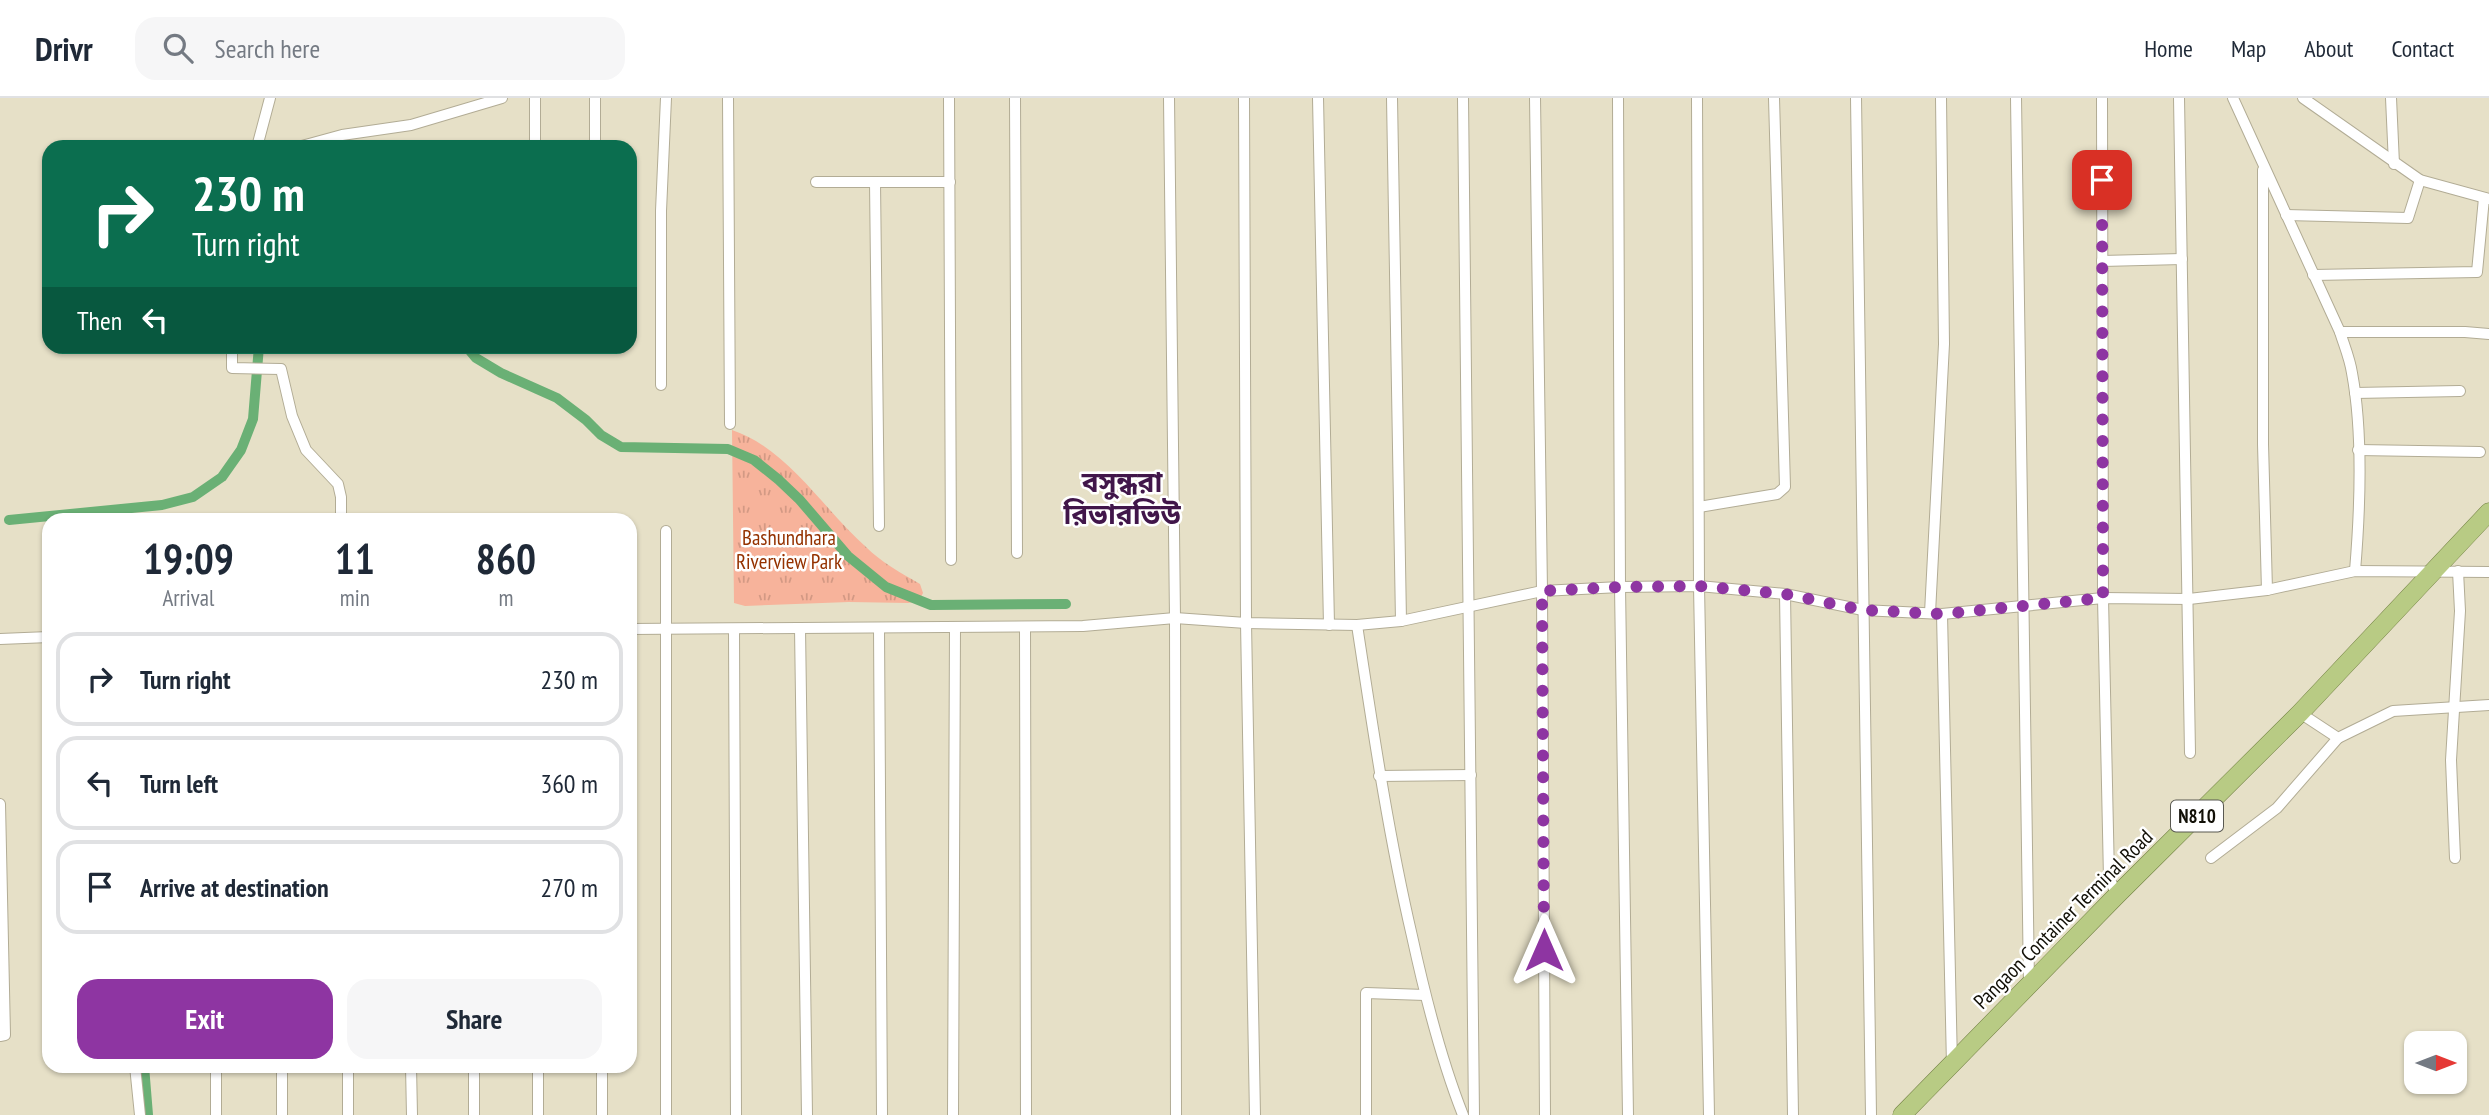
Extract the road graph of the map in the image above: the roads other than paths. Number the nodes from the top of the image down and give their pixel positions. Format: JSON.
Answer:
{"nodes":[{"id":1,"x":264,"y":98,"type":"edge"},
{"id":2,"x":270,"y":98,"type":"edge"},
{"id":3,"x":502,"y":98,"type":"edge"},
{"id":4,"x":535,"y":98,"type":"edge"},
{"id":5,"x":595,"y":98,"type":"edge"},
{"id":6,"x":666,"y":98,"type":"edge"},
{"id":7,"x":727,"y":98,"type":"edge"},
{"id":8,"x":949,"y":98,"type":"edge"},
{"id":9,"x":1015,"y":98,"type":"edge"},
{"id":10,"x":1169,"y":98,"type":"edge"},
{"id":11,"x":1244,"y":98,"type":"edge"},
{"id":12,"x":1318,"y":98,"type":"edge"},
{"id":13,"x":1392,"y":98,"type":"edge"},
{"id":14,"x":1463,"y":98,"type":"edge"},
{"id":15,"x":1535,"y":98,"type":"edge"},
{"id":16,"x":1618,"y":98,"type":"edge"},
{"id":17,"x":1697,"y":98,"type":"edge"},
{"id":18,"x":1774,"y":98,"type":"edge"},
{"id":19,"x":1856,"y":98,"type":"edge"},
{"id":20,"x":1941,"y":98,"type":"edge"},
{"id":21,"x":2016,"y":98,"type":"edge"},
{"id":22,"x":2102,"y":98,"type":"edge"},
{"id":23,"x":2179,"y":98,"type":"edge"},
{"id":24,"x":2233,"y":98,"type":"edge"},
{"id":25,"x":2303,"y":98,"type":"edge"},
{"id":26,"x":2391,"y":98,"type":"edge"},
{"id":27,"x":259,"y":140,"type":"edge"},
{"id":28,"x":324,"y":140,"type":"edge"},
{"id":29,"x":535,"y":140,"type":"edge"},
{"id":30,"x":595,"y":140,"type":"edge"},
{"id":31,"x":2394,"y":164,"type":"junction"},
{"id":32,"x":2263,"y":165,"type":"junction"},
{"id":33,"x":2420,"y":180,"type":"junction"},
{"id":34,"x":816,"y":182,"type":"dead end"},
{"id":35,"x":875,"y":182,"type":"junction"},
{"id":36,"x":950,"y":182,"type":"junction"},
{"id":37,"x":2487,"y":199,"type":"edge"},
{"id":38,"x":2286,"y":215,"type":"junction"},
{"id":39,"x":2182,"y":259,"type":"junction"},
{"id":40,"x":2102,"y":261,"type":"junction"},
{"id":41,"x":2313,"y":275,"type":"junction"},
{"id":42,"x":2340,"y":332,"type":"junction"},
{"id":43,"x":2489,"y":334,"type":"edge"},
{"id":44,"x":232,"y":354,"type":"edge"},
{"id":45,"x":661,"y":385,"type":"dead end"},
{"id":46,"x":2460,"y":391,"type":"dead end"},
{"id":47,"x":2355,"y":393,"type":"junction"},
{"id":48,"x":730,"y":424,"type":"dead end"},
{"id":49,"x":2358,"y":450,"type":"junction"},
{"id":50,"x":2480,"y":452,"type":"dead end"},
{"id":51,"x":1699,"y":507,"type":"junction"},
{"id":52,"x":2489,"y":512,"type":"edge"},
{"id":53,"x":341,"y":513,"type":"edge"},
{"id":54,"x":879,"y":526,"type":"dead end"},
{"id":55,"x":666,"y":531,"type":"dead end"},
{"id":56,"x":1017,"y":553,"type":"dead end"},
{"id":57,"x":951,"y":560,"type":"dead end"},
{"id":58,"x":2355,"y":571,"type":"junction"},
{"id":59,"x":2433,"y":571,"type":"junction"},
{"id":60,"x":2458,"y":571,"type":"junction"},
{"id":61,"x":2489,"y":572,"type":"edge"},
{"id":62,"x":1699,"y":586,"type":"junction"},
{"id":63,"x":1620,"y":587,"type":"junction"},
{"id":64,"x":2267,"y":590,"type":"junction"},
{"id":65,"x":1542,"y":591,"type":"junction"},
{"id":66,"x":1785,"y":594,"type":"junction"},
{"id":67,"x":2103,"y":598,"type":"junction"},
{"id":68,"x":2189,"y":599,"type":"junction"},
{"id":69,"x":2022,"y":606,"type":"junction"},
{"id":70,"x":1470,"y":608,"type":"junction"},
{"id":71,"x":1863,"y":610,"type":"junction"},
{"id":72,"x":1936,"y":614,"type":"junction"},
{"id":73,"x":1175,"y":618,"type":"junction"},
{"id":74,"x":1401,"y":621,"type":"junction"},
{"id":75,"x":1246,"y":623,"type":"junction"},
{"id":76,"x":1329,"y":625,"type":"junction"},
{"id":77,"x":1357,"y":625,"type":"junction"},
{"id":78,"x":955,"y":627,"type":"junction"},
{"id":79,"x":1025,"y":627,"type":"junction"},
{"id":80,"x":800,"y":628,"type":"junction"},
{"id":81,"x":878,"y":628,"type":"junction"},
{"id":82,"x":637,"y":629,"type":"edge"},
{"id":83,"x":666,"y":629,"type":"junction"},
{"id":84,"x":734,"y":629,"type":"junction"},
{"id":85,"x":42,"y":637,"type":"edge"},
{"id":86,"x":0,"y":639,"type":"edge"},
{"id":87,"x":2489,"y":705,"type":"edge"},
{"id":88,"x":2453,"y":706,"type":"junction"},
{"id":89,"x":2300,"y":713,"type":"junction"},
{"id":90,"x":2338,"y":738,"type":"junction"},
{"id":91,"x":2190,"y":752,"type":"dead end"},
{"id":92,"x":1471,"y":775,"type":"junction"},
{"id":93,"x":1379,"y":776,"type":"junction"},
{"id":94,"x":0,"y":804,"type":"edge"},
{"id":95,"x":2211,"y":858,"type":"dead end"},
{"id":96,"x":2455,"y":858,"type":"dead end"},
{"id":97,"x":2117,"y":895,"type":"junction"},
{"id":98,"x":2029,"y":985,"type":"junction"},
{"id":99,"x":1425,"y":995,"type":"junction"},
{"id":100,"x":0,"y":1037,"type":"edge"},
{"id":101,"x":1952,"y":1065,"type":"junction"},
{"id":102,"x":136,"y":1073,"type":"edge"},
{"id":103,"x":216,"y":1073,"type":"edge"},
{"id":104,"x":282,"y":1073,"type":"edge"},
{"id":105,"x":348,"y":1073,"type":"edge"},
{"id":106,"x":411,"y":1073,"type":"edge"},
{"id":107,"x":474,"y":1073,"type":"edge"},
{"id":108,"x":538,"y":1073,"type":"edge"},
{"id":109,"x":602,"y":1073,"type":"edge"},
{"id":110,"x":140,"y":1115,"type":"edge"},
{"id":111,"x":216,"y":1115,"type":"edge"},
{"id":112,"x":282,"y":1115,"type":"edge"},
{"id":113,"x":348,"y":1115,"type":"edge"},
{"id":114,"x":412,"y":1115,"type":"edge"},
{"id":115,"x":474,"y":1115,"type":"edge"},
{"id":116,"x":538,"y":1115,"type":"edge"},
{"id":117,"x":602,"y":1115,"type":"edge"},
{"id":118,"x":666,"y":1115,"type":"edge"},
{"id":119,"x":736,"y":1115,"type":"edge"},
{"id":120,"x":807,"y":1115,"type":"edge"},
{"id":121,"x":882,"y":1115,"type":"edge"},
{"id":122,"x":953,"y":1115,"type":"edge"},
{"id":123,"x":1026,"y":1115,"type":"edge"},
{"id":124,"x":1176,"y":1115,"type":"edge"},
{"id":125,"x":1255,"y":1115,"type":"edge"},
{"id":126,"x":1366,"y":1115,"type":"edge"},
{"id":127,"x":1463,"y":1115,"type":"edge"},
{"id":128,"x":1474,"y":1115,"type":"edge"},
{"id":129,"x":1545,"y":1115,"type":"edge"},
{"id":130,"x":1628,"y":1115,"type":"edge"},
{"id":131,"x":1709,"y":1115,"type":"edge"},
{"id":132,"x":1793,"y":1115,"type":"edge"},
{"id":133,"x":1871,"y":1115,"type":"edge"},
{"id":134,"x":1902,"y":1115,"type":"edge"}],
"edges":[{"from":1,"to":2,"type":"street"},
{"from":2,"to":27,"type":"street"},
{"from":3,"to":28,"type":"street"},
{"from":4,"to":29,"type":"street"},
{"from":5,"to":30,"type":"street"},
{"from":6,"to":45,"type":"street"},
{"from":7,"to":48,"type":"street"},
{"from":8,"to":36,"type":"street"},
{"from":9,"to":56,"type":"street"},
{"from":10,"to":73,"type":"street"},
{"from":11,"to":75,"type":"street"},
{"from":12,"to":76,"type":"street"},
{"from":13,"to":74,"type":"street"},
{"from":14,"to":70,"type":"street"},
{"from":15,"to":65,"type":"street"},
{"from":16,"to":63,"type":"street"},
{"from":17,"to":51,"type":"street"},
{"from":18,"to":51,"type":"street"},
{"from":19,"to":71,"type":"street"},
{"from":20,"to":72,"type":"street"},
{"from":21,"to":69,"type":"street"},
{"from":22,"to":40,"type":"street"},
{"from":23,"to":39,"type":"street"},
{"from":24,"to":32,"type":"street"},
{"from":25,"to":31,"type":"street"},
{"from":26,"to":31,"type":"street"},
{"from":31,"to":33,"type":"street"},
{"from":32,"to":38,"type":"street"},
{"from":32,"to":64,"type":"street"},
{"from":33,"to":37,"type":"street"},
{"from":33,"to":38,"type":"street"},
{"from":34,"to":35,"type":"street"},
{"from":35,"to":36,"type":"street"},
{"from":35,"to":54,"type":"street"},
{"from":36,"to":57,"type":"street"},
{"from":37,"to":41,"type":"street"},
{"from":38,"to":41,"type":"street"},
{"from":39,"to":40,"type":"street"},
{"from":39,"to":68,"type":"street"},
{"from":40,"to":67,"type":"street"},
{"from":41,"to":42,"type":"street"},
{"from":42,"to":43,"type":"street"},
{"from":42,"to":47,"type":"street"},
{"from":44,"to":53,"type":"street"},
{"from":46,"to":47,"type":"street"},
{"from":47,"to":49,"type":"street"},
{"from":49,"to":50,"type":"street"},
{"from":49,"to":58,"type":"street"},
{"from":51,"to":62,"type":"street"},
{"from":52,"to":59,"type":"highway","name":"Pangaon Container Terminal Road","number":"N810"},
{"from":55,"to":83,"type":"street"},
{"from":58,"to":59,"type":"street"},
{"from":58,"to":64,"type":"street"},
{"from":59,"to":60,"type":"street"},
{"from":59,"to":89,"type":"highway","name":"Pangaon Container Terminal Road","number":"N810"},
{"from":60,"to":61,"type":"street"},
{"from":60,"to":88,"type":"street"},
{"from":62,"to":63,"type":"street"},
{"from":62,"to":66,"type":"street"},
{"from":62,"to":131,"type":"street"},
{"from":63,"to":65,"type":"street"},
{"from":63,"to":130,"type":"street"},
{"from":64,"to":68,"type":"street"},
{"from":65,"to":70,"type":"street"},
{"from":65,"to":129,"type":"street"},
{"from":66,"to":71,"type":"street"},
{"from":66,"to":132,"type":"street"},
{"from":67,"to":68,"type":"street"},
{"from":67,"to":69,"type":"street"},
{"from":67,"to":97,"type":"street"},
{"from":68,"to":91,"type":"street"},
{"from":69,"to":72,"type":"street"},
{"from":69,"to":98,"type":"street"},
{"from":70,"to":74,"type":"street"},
{"from":70,"to":92,"type":"street"},
{"from":71,"to":72,"type":"street"},
{"from":71,"to":133,"type":"street"},
{"from":72,"to":101,"type":"street"},
{"from":73,"to":75,"type":"street"},
{"from":73,"to":79,"type":"street"},
{"from":73,"to":124,"type":"street"},
{"from":74,"to":77,"type":"street"},
{"from":75,"to":76,"type":"street"},
{"from":75,"to":125,"type":"street"},
{"from":76,"to":77,"type":"street"},
{"from":77,"to":93,"type":"street"},
{"from":78,"to":79,"type":"street"},
{"from":78,"to":81,"type":"street"},
{"from":78,"to":122,"type":"street"},
{"from":79,"to":123,"type":"street"},
{"from":80,"to":81,"type":"street"},
{"from":80,"to":84,"type":"street"},
{"from":80,"to":120,"type":"street"},
{"from":81,"to":121,"type":"street"},
{"from":82,"to":83,"type":"street"},
{"from":83,"to":84,"type":"street"},
{"from":83,"to":118,"type":"street"},
{"from":84,"to":119,"type":"street"},
{"from":85,"to":86,"type":"street"},
{"from":87,"to":88,"type":"street"},
{"from":88,"to":90,"type":"street"},
{"from":88,"to":96,"type":"street"},
{"from":89,"to":90,"type":"street"},
{"from":89,"to":97,"type":"highway","name":"Pangaon Container Terminal Road","number":"N810"},
{"from":90,"to":95,"type":"street"},
{"from":92,"to":93,"type":"street"},
{"from":92,"to":128,"type":"street"},
{"from":93,"to":99,"type":"street"},
{"from":94,"to":100,"type":"street"},
{"from":97,"to":98,"type":"highway","name":"Pangaon Container Terminal Road","number":"N810"},
{"from":98,"to":101,"type":"highway","name":"Pangaon Container Terminal Road","number":"N810"},
{"from":99,"to":126,"type":"street"},
{"from":99,"to":127,"type":"street"},
{"from":101,"to":134,"type":"highway","name":"Pangaon Container Terminal Road","number":"N810"},
{"from":102,"to":110,"type":"street"},
{"from":103,"to":111,"type":"street"},
{"from":104,"to":112,"type":"street"},
{"from":105,"to":113,"type":"street"},
{"from":106,"to":114,"type":"street"},
{"from":107,"to":115,"type":"street"},
{"from":108,"to":116,"type":"street"},
{"from":109,"to":117,"type":"street"}]}
